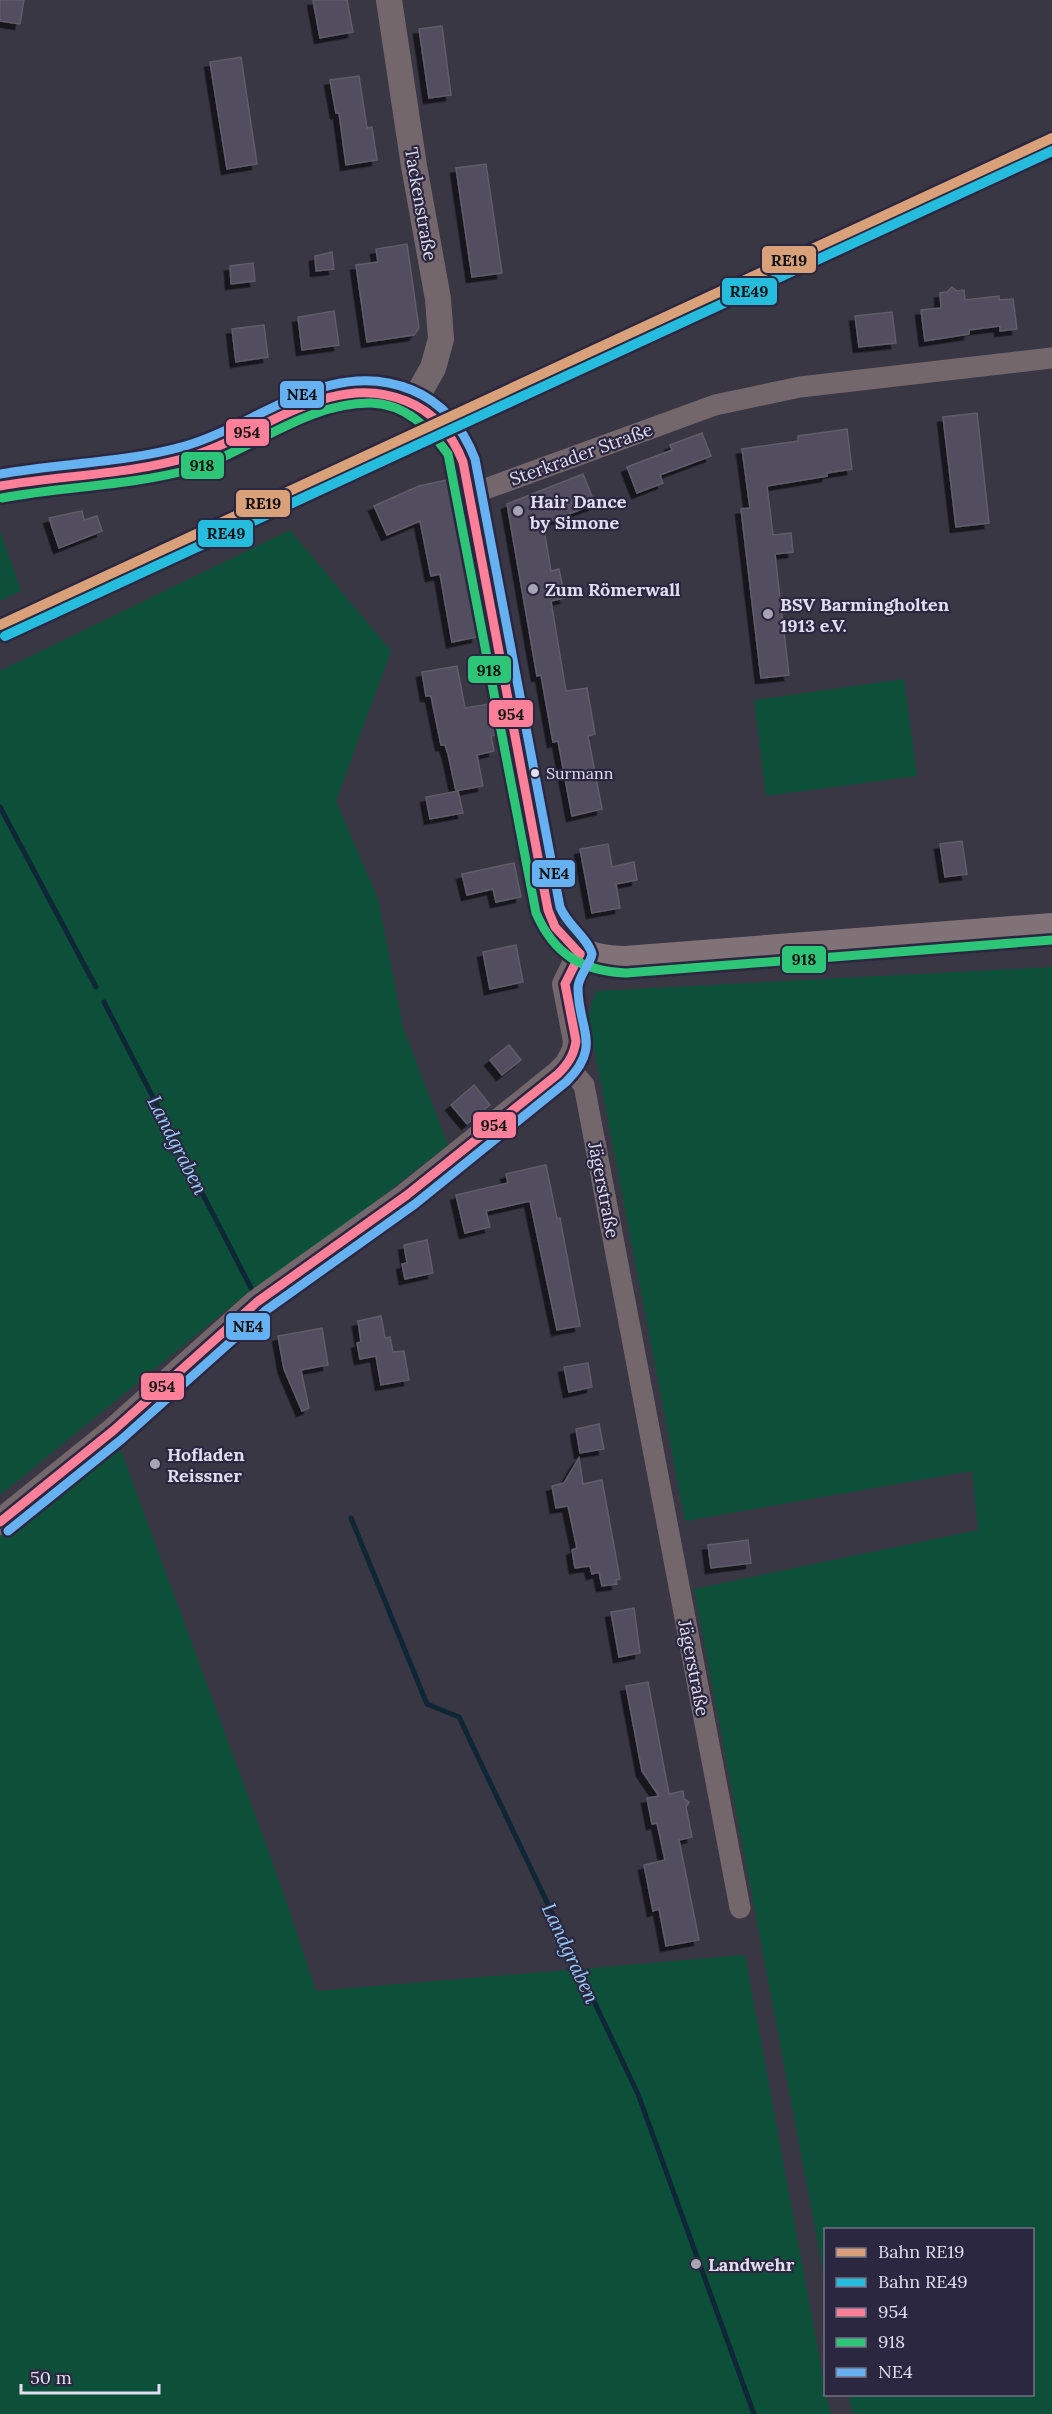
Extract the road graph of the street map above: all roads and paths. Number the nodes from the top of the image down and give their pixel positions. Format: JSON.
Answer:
{"nodes":[{"id":1,"x":389,"y":0,"type":"edge"},
{"id":2,"x":1052,"y":358,"type":"edge"},
{"id":3,"x":413,"y":403,"type":"junction"},
{"id":4,"x":0,"y":486,"type":"edge"},
{"id":5,"x":469,"y":495,"type":"junction"},
{"id":6,"x":1052,"y":928,"type":"edge"},
{"id":7,"x":580,"y":954,"type":"junction"},
{"id":8,"x":567,"y":1065,"type":"junction"},
{"id":9,"x":0,"y":1522,"type":"edge"},
{"id":10,"x":740,"y":1908,"type":"dead end"}],
"edges":[{"from":1,"to":3,"type":"street","name":"Tackenstraße"},
{"from":2,"to":5,"type":"street","name":"Sterkrader Straße"},
{"from":3,"to":4,"type":"main road"},
{"from":3,"to":5,"type":"main road"},
{"from":5,"to":7,"type":"main road"},
{"from":6,"to":7,"type":"main road"},
{"from":7,"to":8,"type":"street"},
{"from":8,"to":9,"type":"street"},
{"from":8,"to":10,"type":"street","name":"Jägerstraße"}]}
